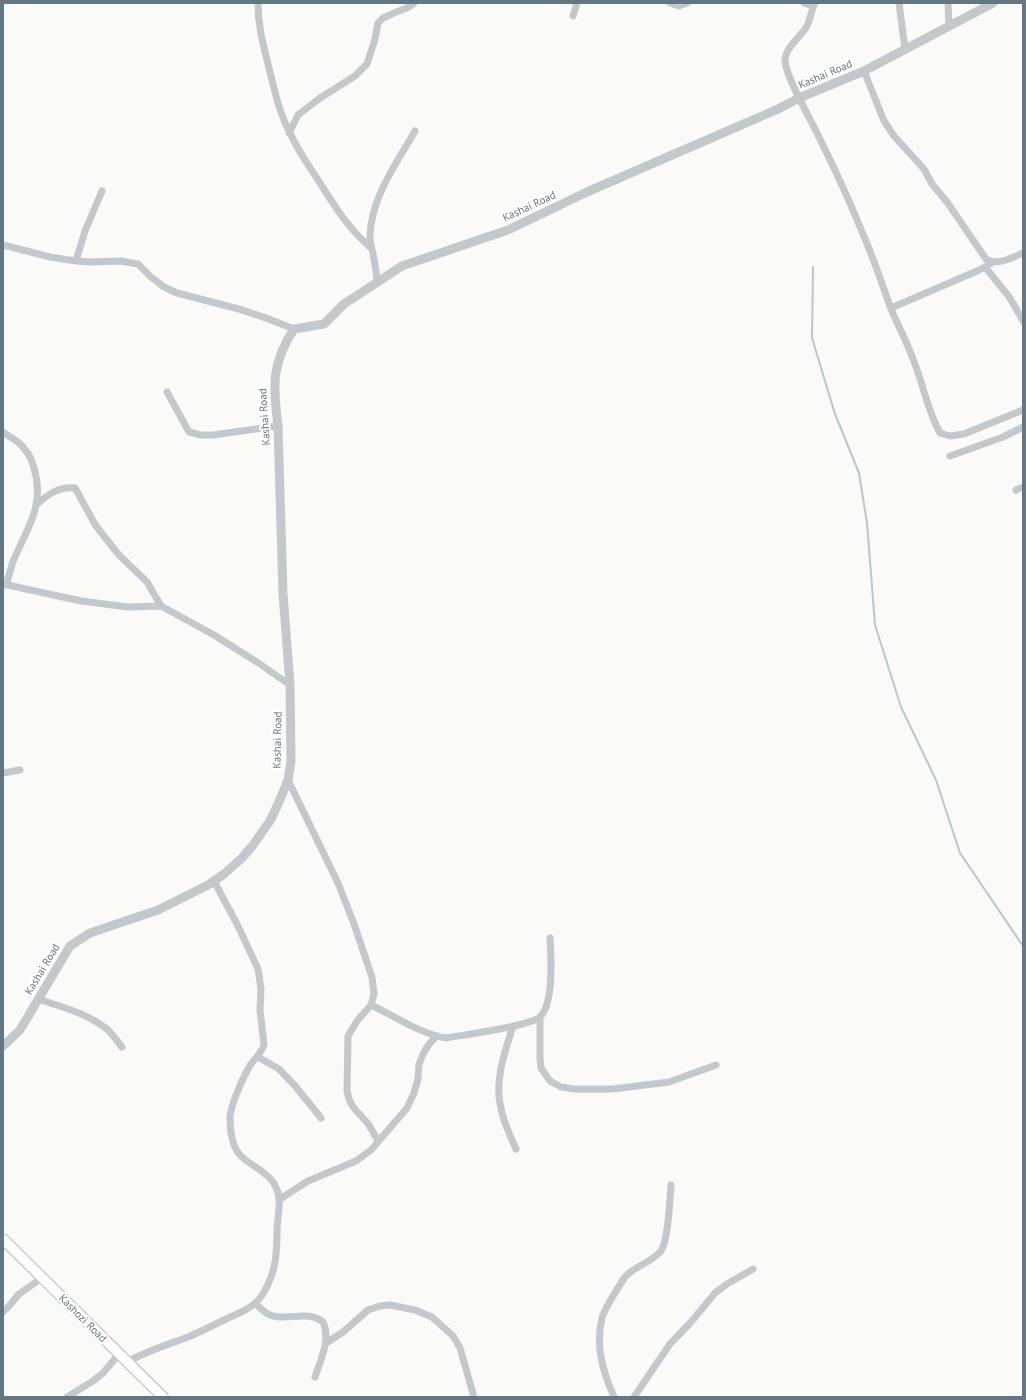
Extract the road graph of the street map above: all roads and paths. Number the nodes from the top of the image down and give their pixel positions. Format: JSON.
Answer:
{"nodes":[{"id":1,"x":258,"y":3,"type":"edge"},
{"id":2,"x":414,"y":3,"type":"edge"},
{"id":3,"x":577,"y":3,"type":"edge"},
{"id":4,"x":670,"y":3,"type":"edge"},
{"id":5,"x":687,"y":3,"type":"edge"},
{"id":6,"x":804,"y":3,"type":"edge"},
{"id":7,"x":899,"y":3,"type":"edge"},
{"id":8,"x":948,"y":3,"type":"edge"},
{"id":9,"x":993,"y":3,"type":"edge"},
{"id":10,"x":814,"y":5,"type":"edge"},
{"id":11,"x":573,"y":16,"type":"dead end"},
{"id":12,"x":949,"y":26,"type":"junction"},
{"id":13,"x":905,"y":49,"type":"junction"},
{"id":14,"x":864,"y":71,"type":"junction"},
{"id":15,"x":800,"y":98,"type":"junction"},
{"id":16,"x":415,"y":131,"type":"dead end"},
{"id":17,"x":289,"y":133,"type":"junction"},
{"id":18,"x":102,"y":191,"type":"dead end"},
{"id":19,"x":3,"y":246,"type":"edge"},
{"id":20,"x":370,"y":248,"type":"junction"},
{"id":21,"x":1023,"y":253,"type":"edge"},
{"id":22,"x":76,"y":261,"type":"junction"},
{"id":23,"x":992,"y":263,"type":"junction"},
{"id":24,"x":985,"y":267,"type":"junction"},
{"id":25,"x":377,"y":281,"type":"junction"},
{"id":26,"x":891,"y":308,"type":"junction"},
{"id":27,"x":1023,"y":321,"type":"edge"},
{"id":28,"x":294,"y":329,"type":"junction"},
{"id":29,"x":167,"y":392,"type":"dead end"},
{"id":30,"x":1023,"y":410,"type":"edge"},
{"id":31,"x":278,"y":426,"type":"junction"},
{"id":32,"x":1023,"y":427,"type":"edge"},
{"id":33,"x":3,"y":432,"type":"edge"},
{"id":34,"x":950,"y":456,"type":"dead end"},
{"id":35,"x":1023,"y":487,"type":"edge"},
{"id":36,"x":1016,"y":490,"type":"dead end"},
{"id":37,"x":36,"y":506,"type":"junction"},
{"id":38,"x":4,"y":584,"type":"edge"},
{"id":39,"x":161,"y":606,"type":"junction"},
{"id":40,"x":290,"y":685,"type":"junction"},
{"id":41,"x":20,"y":770,"type":"dead end"},
{"id":42,"x":3,"y":773,"type":"edge"},
{"id":43,"x":288,"y":780,"type":"junction"},
{"id":44,"x":214,"y":881,"type":"junction"},
{"id":45,"x":550,"y":938,"type":"dead end"},
{"id":46,"x":38,"y":999,"type":"junction"},
{"id":47,"x":372,"y":1005,"type":"junction"},
{"id":48,"x":540,"y":1018,"type":"junction"},
{"id":49,"x":512,"y":1026,"type":"junction"},
{"id":50,"x":437,"y":1036,"type":"junction"},
{"id":51,"x":3,"y":1046,"type":"edge"},
{"id":52,"x":122,"y":1047,"type":"dead end"},
{"id":53,"x":258,"y":1057,"type":"junction"},
{"id":54,"x":716,"y":1065,"type":"dead end"},
{"id":55,"x":321,"y":1118,"type":"dead end"},
{"id":56,"x":378,"y":1141,"type":"junction"},
{"id":57,"x":516,"y":1149,"type":"dead end"},
{"id":58,"x":671,"y":1185,"type":"dead end"},
{"id":59,"x":280,"y":1199,"type":"junction"},
{"id":60,"x":3,"y":1239,"type":"edge"},
{"id":61,"x":753,"y":1269,"type":"dead end"},
{"id":62,"x":42,"y":1278,"type":"junction"},
{"id":63,"x":255,"y":1303,"type":"junction"},
{"id":64,"x":3,"y":1312,"type":"edge"},
{"id":65,"x":326,"y":1343,"type":"junction"},
{"id":66,"x":119,"y":1354,"type":"junction"},
{"id":67,"x":127,"y":1362,"type":"junction"},
{"id":68,"x":315,"y":1377,"type":"dead end"},
{"id":69,"x":67,"y":1397,"type":"edge"},
{"id":70,"x":163,"y":1397,"type":"edge"},
{"id":71,"x":474,"y":1397,"type":"edge"},
{"id":72,"x":614,"y":1397,"type":"edge"},
{"id":73,"x":634,"y":1397,"type":"edge"}],
"edges":[{"from":1,"to":17,"type":"street"},
{"from":2,"to":17,"type":"street"},
{"from":3,"to":11,"type":"street"},
{"from":4,"to":5,"type":"street"},
{"from":6,"to":10,"type":"street"},
{"from":7,"to":13,"type":"street"},
{"from":8,"to":12,"type":"street"},
{"from":9,"to":12,"type":"street","name":"Kashai Road"},
{"from":10,"to":15,"type":"street"},
{"from":12,"to":13,"type":"street","name":"Kashai Road"},
{"from":13,"to":14,"type":"street","name":"Kashai Road"},
{"from":14,"to":15,"type":"street","name":"Kashai Road"},
{"from":14,"to":23,"type":"street"},
{"from":15,"to":25,"type":"street","name":"Kashai Road"},
{"from":15,"to":26,"type":"street"},
{"from":16,"to":20,"type":"street"},
{"from":17,"to":20,"type":"street"},
{"from":18,"to":22,"type":"street"},
{"from":19,"to":22,"type":"street"},
{"from":20,"to":25,"type":"street"},
{"from":21,"to":23,"type":"street"},
{"from":22,"to":28,"type":"street"},
{"from":23,"to":24,"type":"street"},
{"from":24,"to":26,"type":"street"},
{"from":24,"to":27,"type":"street"},
{"from":25,"to":28,"type":"street","name":"Kashai Road"},
{"from":26,"to":30,"type":"street"},
{"from":28,"to":31,"type":"street","name":"Kashai Road"},
{"from":29,"to":31,"type":"street"},
{"from":31,"to":40,"type":"street","name":"Kashai Road"},
{"from":32,"to":34,"type":"street"},
{"from":33,"to":37,"type":"street"},
{"from":35,"to":36,"type":"street"},
{"from":37,"to":38,"type":"street"},
{"from":37,"to":39,"type":"street"},
{"from":38,"to":39,"type":"street"},
{"from":39,"to":40,"type":"street"},
{"from":40,"to":43,"type":"street","name":"Kashai Road"},
{"from":41,"to":42,"type":"street"},
{"from":43,"to":44,"type":"street","name":"Kashai Road"},
{"from":43,"to":47,"type":"street"},
{"from":44,"to":46,"type":"street","name":"Kashai Road"},
{"from":44,"to":53,"type":"street"},
{"from":45,"to":48,"type":"street"},
{"from":46,"to":51,"type":"street","name":"Kashai Road"},
{"from":46,"to":52,"type":"street"},
{"from":47,"to":50,"type":"street"},
{"from":47,"to":56,"type":"street"},
{"from":48,"to":49,"type":"street"},
{"from":48,"to":54,"type":"street"},
{"from":49,"to":50,"type":"street"},
{"from":49,"to":57,"type":"street"},
{"from":50,"to":56,"type":"street"},
{"from":53,"to":55,"type":"street"},
{"from":53,"to":59,"type":"street"},
{"from":56,"to":59,"type":"street"},
{"from":58,"to":72,"type":"street"},
{"from":59,"to":63,"type":"street"},
{"from":60,"to":62,"type":"main road","name":"Kashozi Road"},
{"from":61,"to":73,"type":"street"},
{"from":62,"to":64,"type":"street"},
{"from":62,"to":66,"type":"main road","name":"Kashozi Road"},
{"from":63,"to":65,"type":"street"},
{"from":63,"to":67,"type":"street"},
{"from":65,"to":68,"type":"street"},
{"from":65,"to":71,"type":"street"},
{"from":66,"to":67,"type":"main road","name":"Kashozi Road"},
{"from":66,"to":69,"type":"street"},
{"from":67,"to":70,"type":"main road","name":"Kashozi Road"}]}
